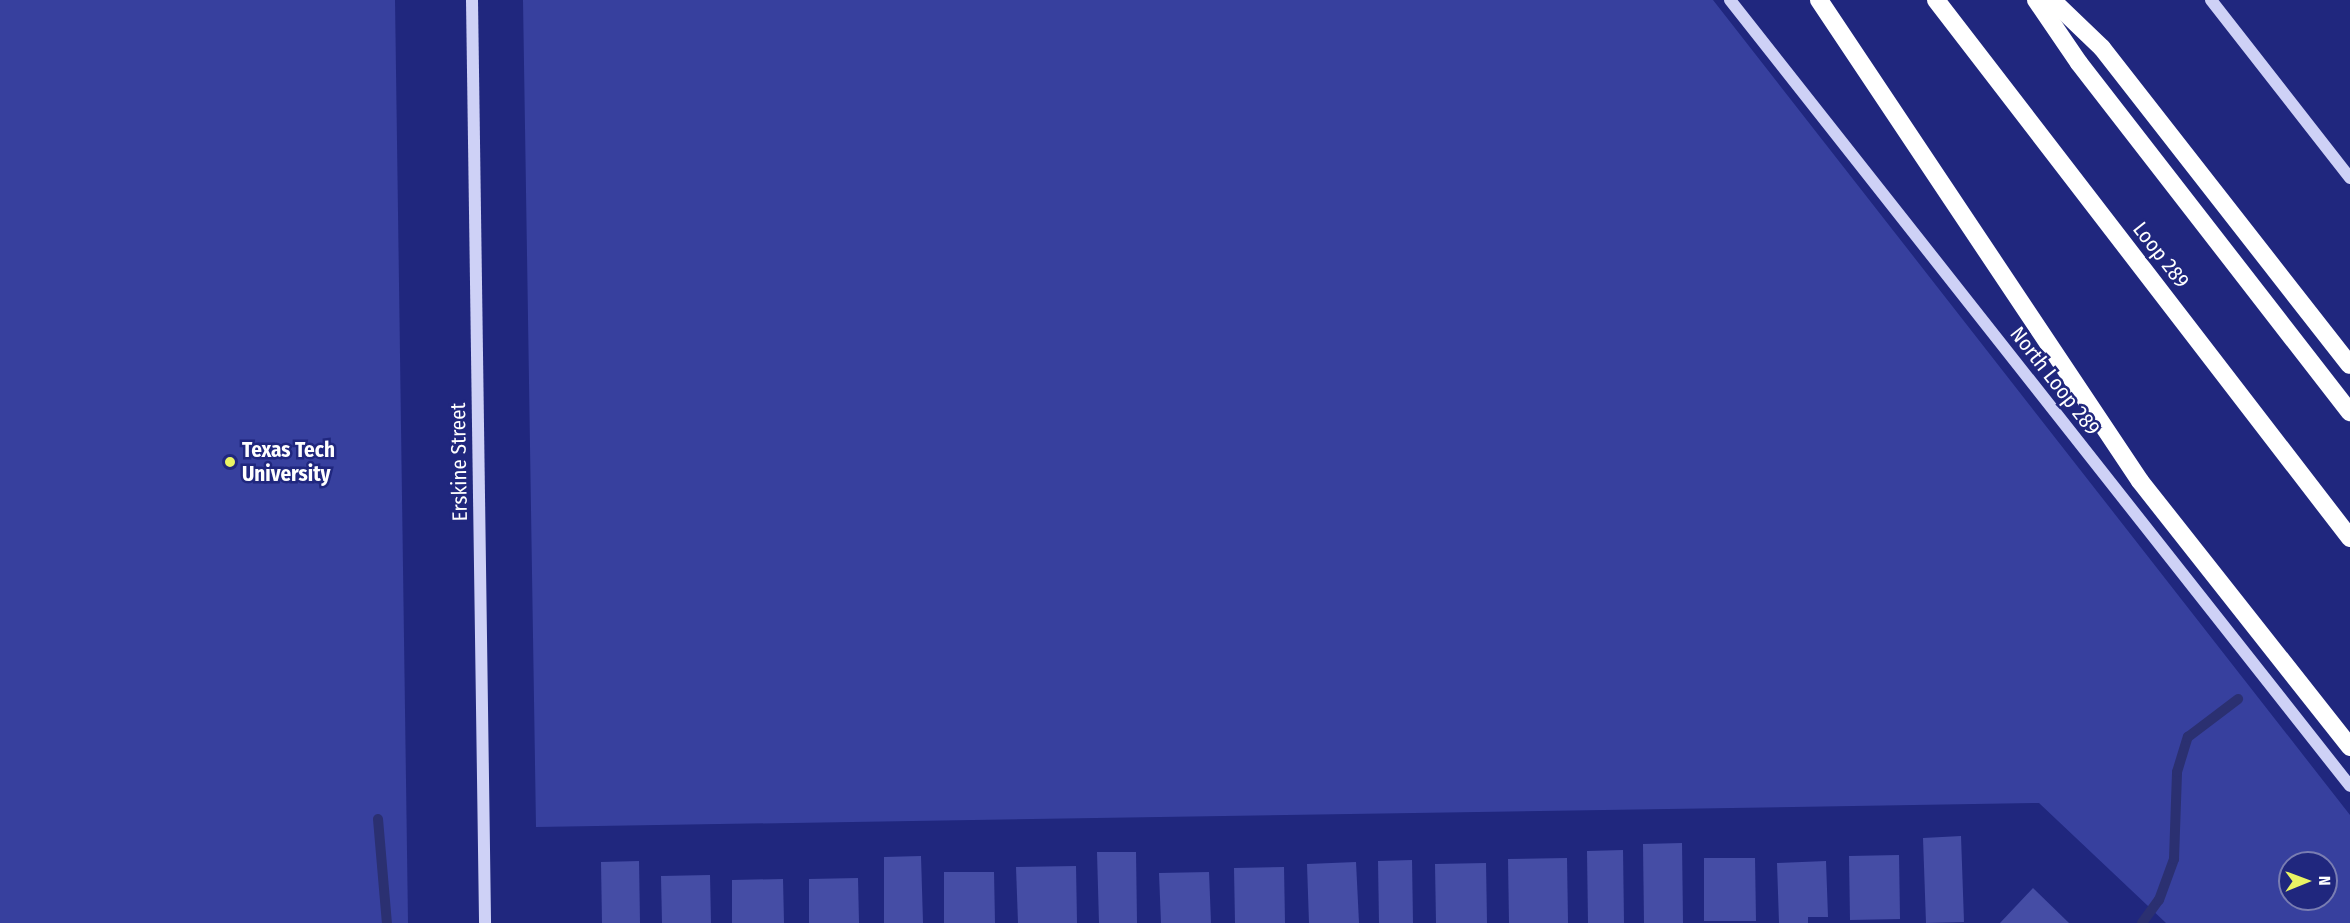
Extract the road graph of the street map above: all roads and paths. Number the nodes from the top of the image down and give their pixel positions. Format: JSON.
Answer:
{"nodes":[{"id":1,"x":472,"y":0,"type":"edge"},
{"id":2,"x":1730,"y":0,"type":"edge"},
{"id":3,"x":1819,"y":0,"type":"edge"},
{"id":4,"x":1936,"y":0,"type":"edge"},
{"id":5,"x":2036,"y":0,"type":"edge"},
{"id":6,"x":2052,"y":0,"type":"edge"},
{"id":7,"x":2211,"y":0,"type":"edge"},
{"id":8,"x":2350,"y":178,"type":"edge"},
{"id":9,"x":2350,"y":365,"type":"edge"},
{"id":10,"x":2350,"y":412,"type":"edge"},
{"id":11,"x":2350,"y":538,"type":"edge"},
{"id":12,"x":2350,"y":747,"type":"edge"},
{"id":13,"x":2350,"y":786,"type":"edge"},
{"id":14,"x":485,"y":923,"type":"edge"}],
"edges":[{"from":1,"to":14,"type":"main road","name":"Erskine Street"},
{"from":2,"to":13,"type":"main road","name":"North Loop 289"},
{"from":3,"to":12,"type":"highway"},
{"from":4,"to":11,"type":"highway","name":"Loop 289"},
{"from":5,"to":10,"type":"highway"},
{"from":6,"to":9,"type":"highway"},
{"from":7,"to":8,"type":"main road"}]}
